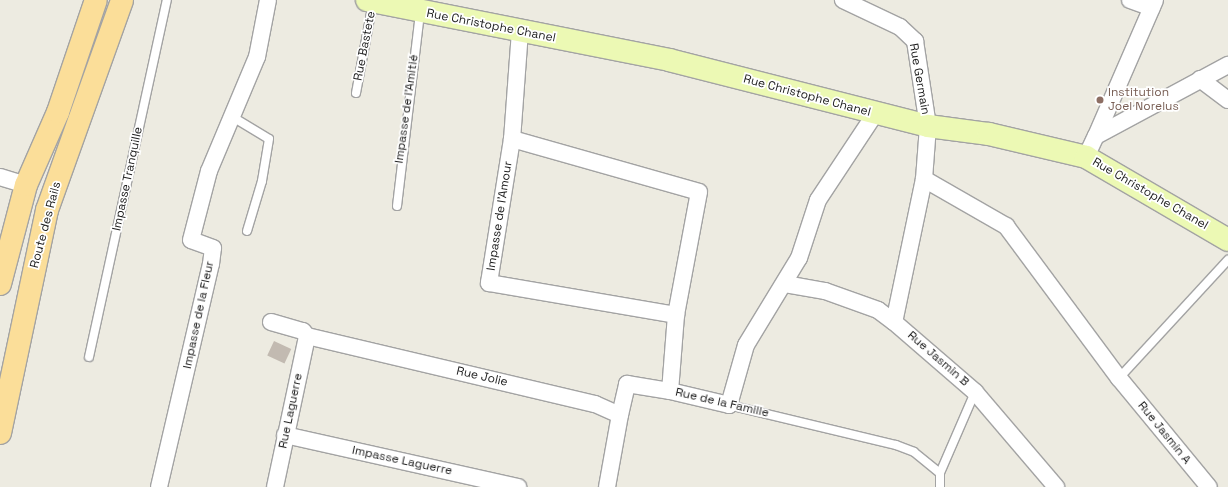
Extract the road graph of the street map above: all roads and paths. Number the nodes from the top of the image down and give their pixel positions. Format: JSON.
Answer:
{"nodes":[{"id":1,"x":96,"y":0,"type":"edge"},
{"id":2,"x":122,"y":0,"type":"edge"},
{"id":3,"x":167,"y":0,"type":"edge"},
{"id":4,"x":268,"y":0,"type":"edge"},
{"id":5,"x":371,"y":0,"type":"edge"},
{"id":6,"x":843,"y":0,"type":"edge"},
{"id":7,"x":1130,"y":0,"type":"edge"},
{"id":8,"x":1154,"y":4,"type":"edge"},
{"id":9,"x":420,"y":12,"type":"junction"},
{"id":10,"x":520,"y":31,"type":"junction"},
{"id":11,"x":1228,"y":64,"type":"edge"},
{"id":12,"x":1200,"y":79,"type":"junction"},
{"id":13,"x":356,"y":93,"type":"dead end"},
{"id":14,"x":1228,"y":100,"type":"edge"},
{"id":15,"x":875,"y":114,"type":"junction"},
{"id":16,"x":231,"y":116,"type":"junction"},
{"id":17,"x":928,"y":126,"type":"junction"},
{"id":18,"x":1096,"y":136,"type":"junction"},
{"id":19,"x":512,"y":139,"type":"junction"},
{"id":20,"x":1086,"y":157,"type":"junction"},
{"id":21,"x":0,"y":177,"type":"edge"},
{"id":22,"x":924,"y":179,"type":"junction"},
{"id":23,"x":26,"y":185,"type":"junction"},
{"id":24,"x":397,"y":206,"type":"dead end"},
{"id":25,"x":247,"y":232,"type":"dead end"},
{"id":26,"x":1228,"y":240,"type":"edge"},
{"id":27,"x":1228,"y":260,"type":"edge"},
{"id":28,"x":0,"y":284,"type":"edge"},
{"id":29,"x":785,"y":284,"type":"junction"},
{"id":30,"x":676,"y":315,"type":"junction"},
{"id":31,"x":271,"y":322,"type":"dead end"},
{"id":32,"x":894,"y":322,"type":"junction"},
{"id":33,"x":307,"y":336,"type":"junction"},
{"id":34,"x":89,"y":357,"type":"dead end"},
{"id":35,"x":1119,"y":378,"type":"junction"},
{"id":36,"x":670,"y":391,"type":"junction"},
{"id":37,"x":975,"y":392,"type":"junction"},
{"id":38,"x":728,"y":405,"type":"junction"},
{"id":39,"x":620,"y":415,"type":"junction"},
{"id":40,"x":0,"y":433,"type":"edge"},
{"id":41,"x":285,"y":435,"type":"junction"},
{"id":42,"x":940,"y":473,"type":"junction"},
{"id":43,"x":159,"y":487,"type":"edge"},
{"id":44,"x":275,"y":487,"type":"edge"},
{"id":45,"x":518,"y":487,"type":"edge"},
{"id":46,"x":607,"y":487,"type":"edge"},
{"id":47,"x":940,"y":487,"type":"edge"},
{"id":48,"x":1056,"y":487,"type":"edge"},
{"id":49,"x":1209,"y":487,"type":"edge"}],
"edges":[{"from":1,"to":23,"type":"main road"},
{"from":2,"to":40,"type":"main road","name":"Route des Rails"},
{"from":3,"to":34,"type":"lane","name":"Impasse Tranquille"},
{"from":4,"to":16,"type":"street","name":"Impasse de la Fleur"},
{"from":5,"to":9,"type":"street","name":"Rue Christophe Chanel"},
{"from":5,"to":13,"type":"lane","name":"Rue Bastete"},
{"from":6,"to":17,"type":"street","name":"Rue Germain"},
{"from":7,"to":8,"type":"street"},
{"from":8,"to":18,"type":"street"},
{"from":9,"to":10,"type":"street","name":"Rue Christophe Chanel"},
{"from":9,"to":24,"type":"lane","name":"Impasse de l'Amitié"},
{"from":10,"to":15,"type":"street","name":"Rue Christophe Chanel"},
{"from":10,"to":19,"type":"street","name":"Impasse de l'Amour"},
{"from":11,"to":12,"type":"street"},
{"from":12,"to":14,"type":"street"},
{"from":12,"to":18,"type":"street"},
{"from":15,"to":17,"type":"street","name":"Rue Christophe Chanel"},
{"from":15,"to":29,"type":"street"},
{"from":16,"to":25,"type":"lane"},
{"from":16,"to":43,"type":"street","name":"Impasse de la Fleur"},
{"from":17,"to":20,"type":"street","name":"Rue Christophe Chanel"},
{"from":17,"to":22,"type":"street","name":"Rue Germain"},
{"from":18,"to":20,"type":"street"},
{"from":19,"to":30,"type":"street","name":"Rue de la Famille"},
{"from":19,"to":30,"type":"street","name":"Impasse de l'Amour"},
{"from":20,"to":26,"type":"street","name":"Rue Christophe Chanel"},
{"from":21,"to":23,"type":"street"},
{"from":22,"to":32,"type":"street","name":"Rue Germain"},
{"from":22,"to":35,"type":"street","name":"Rue Jasmin A"},
{"from":23,"to":28,"type":"main road"},
{"from":27,"to":35,"type":"lane"},
{"from":29,"to":32,"type":"street","name":"Rue Jasmin B"},
{"from":29,"to":38,"type":"street"},
{"from":30,"to":36,"type":"street","name":"Rue de la Famille"},
{"from":31,"to":33,"type":"street","name":"Rue Jolie"},
{"from":32,"to":37,"type":"street","name":"Rue Jasmin B"},
{"from":33,"to":39,"type":"street","name":"Rue Jolie"},
{"from":33,"to":41,"type":"street","name":"Rue Laguerre"},
{"from":35,"to":49,"type":"street","name":"Rue Jasmin A"},
{"from":36,"to":38,"type":"street","name":"Rue de la Famille"},
{"from":36,"to":39,"type":"street"},
{"from":37,"to":42,"type":"lane"},
{"from":37,"to":48,"type":"street","name":"Rue Jasmin B"},
{"from":38,"to":42,"type":"lane","name":"Rue de la Famille"},
{"from":39,"to":46,"type":"street"},
{"from":41,"to":44,"type":"street","name":"Rue Laguerre"},
{"from":41,"to":45,"type":"street","name":"Impasse Laguerre"},
{"from":42,"to":47,"type":"lane"}]}
